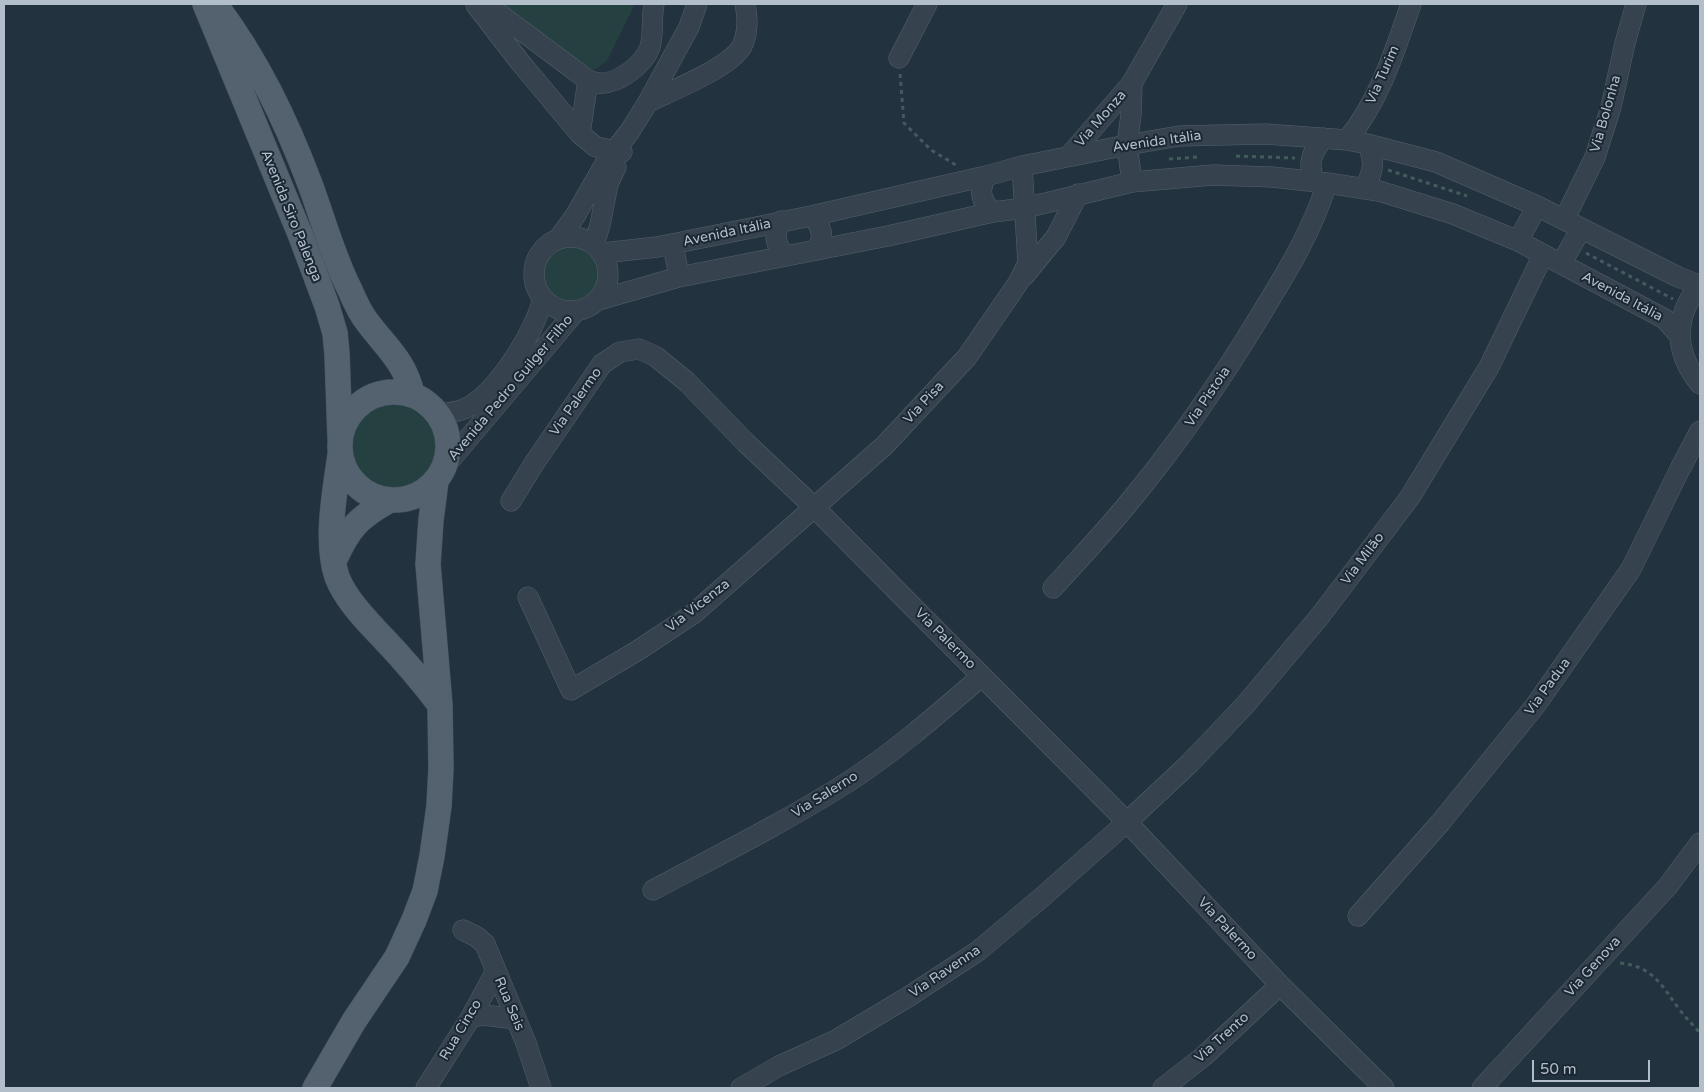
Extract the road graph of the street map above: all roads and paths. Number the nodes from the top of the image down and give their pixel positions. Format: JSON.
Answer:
{"nodes":[{"id":1,"x":205,"y":4,"type":"edge"},
{"id":2,"x":215,"y":4,"type":"edge"},
{"id":3,"x":475,"y":4,"type":"edge"},
{"id":4,"x":486,"y":4,"type":"edge"},
{"id":5,"x":654,"y":4,"type":"edge"},
{"id":6,"x":697,"y":4,"type":"edge"},
{"id":7,"x":745,"y":4,"type":"edge"},
{"id":8,"x":927,"y":4,"type":"edge"},
{"id":9,"x":1177,"y":4,"type":"edge"},
{"id":10,"x":1411,"y":4,"type":"edge"},
{"id":11,"x":1636,"y":4,"type":"edge"},
{"id":12,"x":898,"y":58,"type":"joint"},
{"id":13,"x":588,"y":80,"type":"junction"},
{"id":14,"x":264,"y":82,"type":"junction"},
{"id":15,"x":1132,"y":83,"type":"junction"},
{"id":16,"x":242,"y":93,"type":"junction"},
{"id":17,"x":648,"y":102,"type":"junction"},
{"id":18,"x":580,"y":134,"type":"junction"},
{"id":19,"x":1324,"y":138,"type":"junction"},
{"id":20,"x":1347,"y":140,"type":"junction"},
{"id":21,"x":1368,"y":144,"type":"junction"},
{"id":22,"x":1127,"y":145,"type":"junction"},
{"id":23,"x":619,"y":151,"type":"junction"},
{"id":24,"x":1070,"y":155,"type":"junction"},
{"id":25,"x":1022,"y":166,"type":"junction"},
{"id":26,"x":977,"y":178,"type":"junction"},
{"id":27,"x":1132,"y":182,"type":"junction"},
{"id":28,"x":1321,"y":182,"type":"junction"},
{"id":29,"x":1364,"y":189,"type":"junction"},
{"id":30,"x":1078,"y":194,"type":"junction"},
{"id":31,"x":1537,"y":206,"type":"junction"},
{"id":32,"x":1025,"y":208,"type":"junction"},
{"id":33,"x":993,"y":212,"type":"junction"},
{"id":34,"x":811,"y":216,"type":"junction"},
{"id":35,"x":781,"y":221,"type":"junction"},
{"id":36,"x":1572,"y":224,"type":"junction"},
{"id":37,"x":558,"y":238,"type":"junction"},
{"id":38,"x":1518,"y":242,"type":"junction"},
{"id":39,"x":673,"y":244,"type":"junction"},
{"id":40,"x":598,"y":248,"type":"junction"},
{"id":41,"x":817,"y":250,"type":"junction"},
{"id":42,"x":787,"y":256,"type":"junction"},
{"id":43,"x":1552,"y":260,"type":"junction"},
{"id":44,"x":679,"y":277,"type":"junction"},
{"id":45,"x":1018,"y":283,"type":"junction"},
{"id":46,"x":1700,"y":285,"type":"edge"},
{"id":47,"x":543,"y":299,"type":"junction"},
{"id":48,"x":599,"y":300,"type":"junction"},
{"id":49,"x":576,"y":311,"type":"junction"},
{"id":50,"x":1680,"y":336,"type":"junction"},
{"id":51,"x":1700,"y":384,"type":"edge"},
{"id":52,"x":412,"y":393,"type":"junction"},
{"id":53,"x":438,"y":414,"type":"junction"},
{"id":54,"x":1700,"y":431,"type":"edge"},
{"id":55,"x":340,"y":446,"type":"junction"},
{"id":56,"x":440,"y":473,"type":"junction"},
{"id":57,"x":388,"y":501,"type":"junction"},
{"id":58,"x":511,"y":501,"type":"dead end"},
{"id":59,"x":815,"y":508,"type":"junction"},
{"id":60,"x":334,"y":562,"type":"junction"},
{"id":61,"x":1053,"y":588,"type":"dead end"},
{"id":62,"x":528,"y":597,"type":"dead end"},
{"id":63,"x":982,"y":676,"type":"junction"},
{"id":64,"x":440,"y":705,"type":"junction"},
{"id":65,"x":1127,"y":822,"type":"junction"},
{"id":66,"x":1700,"y":843,"type":"edge"},
{"id":67,"x":653,"y":890,"type":"dead end"},
{"id":68,"x":1358,"y":916,"type":"dead end"},
{"id":69,"x":463,"y":930,"type":"dead end"},
{"id":70,"x":1597,"y":961,"type":"junction"},
{"id":71,"x":496,"y":971,"type":"junction"},
{"id":72,"x":1280,"y":985,"type":"junction"},
{"id":73,"x":472,"y":1017,"type":"junction"},
{"id":74,"x":516,"y":1020,"type":"junction"},
{"id":75,"x":1700,"y":1033,"type":"edge"},
{"id":76,"x":315,"y":1088,"type":"edge"},
{"id":77,"x":426,"y":1088,"type":"edge"},
{"id":78,"x":541,"y":1088,"type":"edge"},
{"id":79,"x":741,"y":1088,"type":"edge"},
{"id":80,"x":1163,"y":1088,"type":"edge"},
{"id":81,"x":1384,"y":1088,"type":"edge"},
{"id":82,"x":1482,"y":1088,"type":"edge"}],
"edges":[{"from":1,"to":16,"type":"main road","name":"Avenida Siro Palenga"},
{"from":2,"to":14,"type":"main road","name":"Avenida Siro Palenga"},
{"from":3,"to":18,"type":"street"},
{"from":4,"to":13,"type":"street"},
{"from":5,"to":13,"type":"street"},
{"from":6,"to":17,"type":"street"},
{"from":7,"to":17,"type":"street"},
{"from":8,"to":12,"type":"street"},
{"from":9,"to":15,"type":"street","name":"Via Monza"},
{"from":10,"to":20,"type":"street","name":"Via Turim"},
{"from":11,"to":36,"type":"street","name":"Via Bolonha"},
{"from":12,"to":26,"type":"path"},
{"from":13,"to":18,"type":"street"},
{"from":14,"to":16,"type":"main road"},
{"from":14,"to":52,"type":"main road","name":"Avenida Siro Palenga"},
{"from":15,"to":22,"type":"street","name":"Via Monza"},
{"from":15,"to":24,"type":"street","name":"Via Monza"},
{"from":16,"to":55,"type":"main road","name":"Avenida Siro Palenga"},
{"from":17,"to":23,"type":"street"},
{"from":18,"to":23,"type":"street"},
{"from":19,"to":20,"type":"street","name":"Avenida Itália"},
{"from":19,"to":22,"type":"street","name":"Avenida Itália"},
{"from":19,"to":28,"type":"street"},
{"from":20,"to":21,"type":"street","name":"Avenida Itália"},
{"from":21,"to":29,"type":"street"},
{"from":21,"to":31,"type":"street","name":"Avenida Itália"},
{"from":22,"to":24,"type":"street","name":"Avenida Itália"},
{"from":22,"to":27,"type":"street","name":"Via Monza"},
{"from":23,"to":37,"type":"street"},
{"from":23,"to":40,"type":"street"},
{"from":24,"to":25,"type":"street","name":"Avenida Itália"},
{"from":25,"to":26,"type":"street","name":"Avenida Itália"},
{"from":25,"to":32,"type":"street"},
{"from":26,"to":33,"type":"street"},
{"from":26,"to":34,"type":"street","name":"Avenida Itália"},
{"from":27,"to":28,"type":"street","name":"Avenida Itália"},
{"from":27,"to":30,"type":"street","name":"Avenida Itália"},
{"from":28,"to":29,"type":"street","name":"Avenida Itália"},
{"from":28,"to":61,"type":"street","name":"Via Pistoia"},
{"from":29,"to":38,"type":"street","name":"Avenida Itália"},
{"from":30,"to":32,"type":"street","name":"Avenida Itália"},
{"from":30,"to":45,"type":"street","name":"Via Pisa"},
{"from":31,"to":36,"type":"street","name":"Avenida Itália"},
{"from":31,"to":38,"type":"street"},
{"from":32,"to":33,"type":"street","name":"Avenida Itália"},
{"from":32,"to":45,"type":"street","name":"Via Pisa"},
{"from":33,"to":41,"type":"street","name":"Avenida Itália"},
{"from":34,"to":35,"type":"street","name":"Avenida Itália"},
{"from":34,"to":41,"type":"street"},
{"from":35,"to":39,"type":"street","name":"Avenida Itália"},
{"from":35,"to":42,"type":"street","name":"Avenida Itália"},
{"from":36,"to":43,"type":"street"},
{"from":36,"to":46,"type":"street","name":"Avenida Itália"},
{"from":37,"to":40,"type":"street"},
{"from":37,"to":47,"type":"street"},
{"from":38,"to":43,"type":"street","name":"Avenida Itália"},
{"from":39,"to":40,"type":"street","name":"Avenida Itália"},
{"from":39,"to":44,"type":"street","name":"Avenida Itália"},
{"from":40,"to":48,"type":"street"},
{"from":41,"to":42,"type":"street","name":"Avenida Itália"},
{"from":42,"to":44,"type":"street","name":"Avenida Itália"},
{"from":43,"to":50,"type":"street","name":"Avenida Itália"},
{"from":43,"to":65,"type":"street","name":"Via Milão"},
{"from":44,"to":48,"type":"street","name":"Avenida Itália"},
{"from":45,"to":59,"type":"street","name":"Via Pisa"},
{"from":46,"to":50,"type":"street"},
{"from":47,"to":49,"type":"street","name":"Avenida Pedro Guilger Filho"},
{"from":47,"to":53,"type":"street"},
{"from":48,"to":49,"type":"street","name":"Avenida Pedro Guilger Filho"},
{"from":49,"to":56,"type":"street","name":"Avenida Pedro Guilger Filho"},
{"from":50,"to":51,"type":"street"},
{"from":52,"to":53,"type":"main road","name":"Avenida Pedro Guilger Filho"},
{"from":52,"to":55,"type":"main road"},
{"from":53,"to":56,"type":"main road","name":"Avenida Pedro Guilger Filho"},
{"from":54,"to":68,"type":"street","name":"Via Padua"},
{"from":55,"to":57,"type":"main road"},
{"from":55,"to":60,"type":"main road","name":"Avenida Siro Palenga"},
{"from":56,"to":57,"type":"main road","name":"Avenida Pedro Guilger Filho"},
{"from":56,"to":64,"type":"main road","name":"Avenida Pedro Guilger Filho"},
{"from":57,"to":60,"type":"main road","name":"Avenida Pedro Guilger Filho"},
{"from":58,"to":59,"type":"street","name":"Via Palermo"},
{"from":59,"to":62,"type":"street","name":"Via Vicenza"},
{"from":59,"to":63,"type":"street","name":"Via Palermo"},
{"from":60,"to":64,"type":"main road"},
{"from":63,"to":65,"type":"street","name":"Via Palermo"},
{"from":63,"to":67,"type":"street","name":"Via Salerno"},
{"from":64,"to":76,"type":"main road","name":"Avenida Pedro Guilger Filho"},
{"from":65,"to":72,"type":"street","name":"Via Palermo"},
{"from":65,"to":79,"type":"street","name":"Via Ravenna"},
{"from":66,"to":70,"type":"street","name":"Via Genova"},
{"from":69,"to":71,"type":"street","name":"Rua Seis"},
{"from":70,"to":75,"type":"path"},
{"from":70,"to":82,"type":"street","name":"Via Genova"},
{"from":71,"to":73,"type":"street","name":"Rua Cinco"},
{"from":71,"to":74,"type":"street","name":"Rua Seis"},
{"from":72,"to":80,"type":"street","name":"Via Trento"},
{"from":72,"to":81,"type":"street","name":"Via Palermo"},
{"from":73,"to":74,"type":"street"},
{"from":73,"to":77,"type":"street","name":"Rua Cinco"},
{"from":74,"to":78,"type":"street","name":"Rua Seis"}]}
